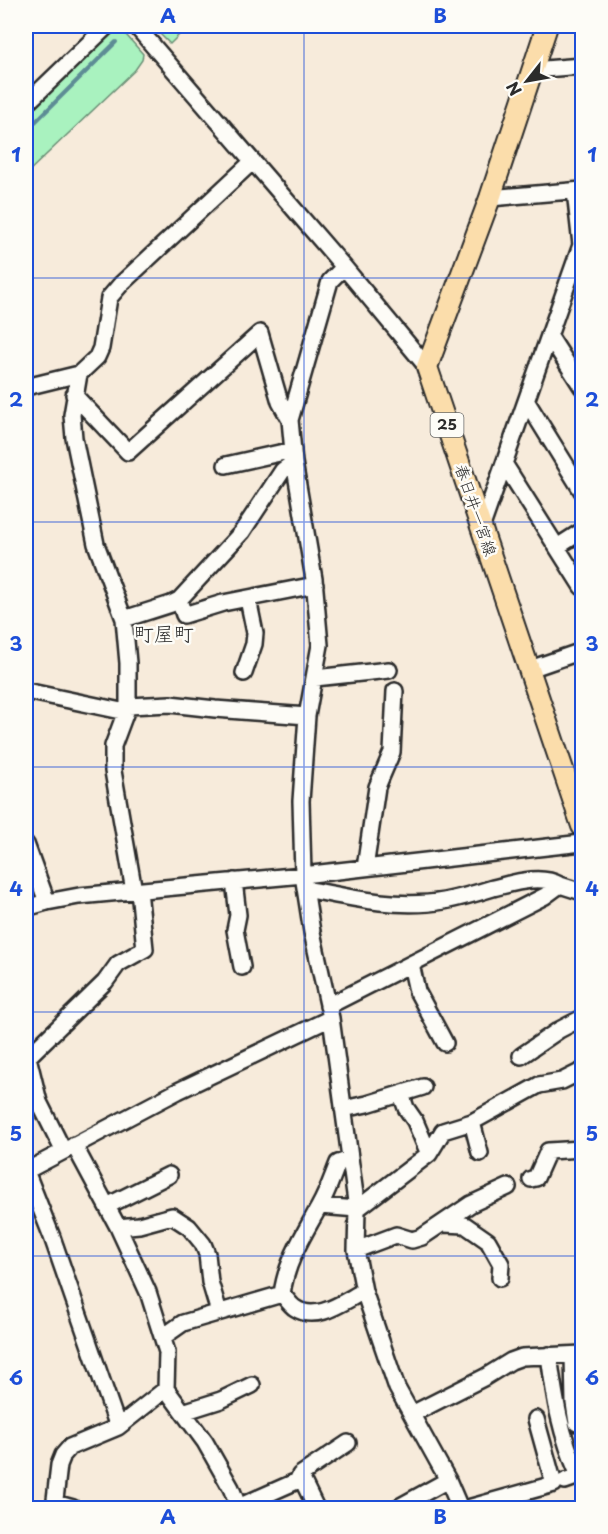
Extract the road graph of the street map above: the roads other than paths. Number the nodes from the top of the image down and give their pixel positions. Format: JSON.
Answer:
{"nodes":[{"id":1,"x":107,"y":26,"type":"edge"},
{"id":2,"x":136,"y":26,"type":"edge"},
{"id":3,"x":547,"y":26,"type":"edge"},
{"id":4,"x":582,"y":66,"type":"edge"},
{"id":5,"x":532,"y":70,"type":"junction"},
{"id":6,"x":26,"y":104,"type":"edge"},
{"id":7,"x":253,"y":161,"type":"junction"},
{"id":8,"x":579,"y":191,"type":"edge"},
{"id":9,"x":490,"y":198,"type":"junction"},
{"id":10,"x":582,"y":246,"type":"edge"},
{"id":11,"x":344,"y":267,"type":"junction"},
{"id":12,"x":550,"y":337,"type":"junction"},
{"id":13,"x":427,"y":367,"type":"junction"},
{"id":14,"x":79,"y":374,"type":"junction"},
{"id":15,"x":26,"y":387,"type":"edge"},
{"id":16,"x":582,"y":387,"type":"edge"},
{"id":17,"x":74,"y":395,"type":"junction"},
{"id":18,"x":527,"y":402,"type":"junction"},
{"id":19,"x":290,"y":420,"type":"junction"},
{"id":20,"x":293,"y":456,"type":"junction"},
{"id":21,"x":226,"y":465,"type":"dead end"},
{"id":22,"x":505,"y":465,"type":"junction"},
{"id":23,"x":582,"y":491,"type":"edge"},
{"id":24,"x":482,"y":526,"type":"junction"},
{"id":25,"x":582,"y":531,"type":"edge"},
{"id":26,"x":557,"y":546,"type":"junction"},
{"id":27,"x":315,"y":585,"type":"junction"},
{"id":28,"x":582,"y":587,"type":"edge"},
{"id":29,"x":248,"y":599,"type":"junction"},
{"id":30,"x":179,"y":600,"type":"junction"},
{"id":31,"x":124,"y":619,"type":"junction"},
{"id":32,"x":582,"y":651,"type":"edge"},
{"id":33,"x":530,"y":669,"type":"junction"},
{"id":34,"x":389,"y":670,"type":"dead end"},
{"id":35,"x":244,"y":673,"type":"dead end"},
{"id":36,"x":315,"y":678,"type":"junction"},
{"id":37,"x":26,"y":691,"type":"edge"},
{"id":38,"x":395,"y":691,"type":"dead end"},
{"id":39,"x":127,"y":709,"type":"junction"},
{"id":40,"x":307,"y":716,"type":"junction"},
{"id":41,"x":582,"y":826,"type":"edge"},
{"id":42,"x":582,"y":843,"type":"edge"},
{"id":43,"x":26,"y":844,"type":"edge"},
{"id":44,"x":365,"y":868,"type":"junction"},
{"id":45,"x":234,"y":882,"type":"junction"},
{"id":46,"x":304,"y":882,"type":"junction"},
{"id":47,"x":560,"y":885,"type":"junction"},
{"id":48,"x":137,"y":891,"type":"junction"},
{"id":49,"x":582,"y":892,"type":"edge"},
{"id":50,"x":47,"y":902,"type":"junction"},
{"id":51,"x":26,"y":909,"type":"edge"},
{"id":52,"x":411,"y":964,"type":"junction"},
{"id":53,"x":242,"y":967,"type":"dead end"},
{"id":54,"x":330,"y":1012,"type":"junction"},
{"id":55,"x":582,"y":1018,"type":"edge"},
{"id":56,"x":445,"y":1043,"type":"dead end"},
{"id":57,"x":27,"y":1053,"type":"edge"},
{"id":58,"x":521,"y":1056,"type":"dead end"},
{"id":59,"x":582,"y":1071,"type":"edge"},
{"id":60,"x":423,"y":1088,"type":"dead end"},
{"id":61,"x":401,"y":1094,"type":"junction"},
{"id":62,"x":343,"y":1109,"type":"junction"},
{"id":63,"x":472,"y":1122,"type":"junction"},
{"id":64,"x":69,"y":1148,"type":"junction"},
{"id":65,"x":582,"y":1149,"type":"edge"},
{"id":66,"x":429,"y":1154,"type":"junction"},
{"id":67,"x":480,"y":1154,"type":"dead end"},
{"id":68,"x":350,"y":1159,"type":"junction"},
{"id":69,"x":26,"y":1171,"type":"edge"},
{"id":70,"x":169,"y":1175,"type":"dead end"},
{"id":71,"x":531,"y":1179,"type":"dead end"},
{"id":72,"x":508,"y":1187,"type":"dead end"},
{"id":73,"x":107,"y":1206,"type":"junction"},
{"id":74,"x":320,"y":1206,"type":"junction"},
{"id":75,"x":357,"y":1209,"type":"junction"},
{"id":76,"x":444,"y":1224,"type":"junction"},
{"id":77,"x":118,"y":1227,"type":"junction"},
{"id":78,"x":356,"y":1250,"type":"junction"},
{"id":79,"x":500,"y":1278,"type":"dead end"},
{"id":80,"x":364,"y":1291,"type":"junction"},
{"id":81,"x":282,"y":1294,"type":"junction"},
{"id":82,"x":219,"y":1312,"type":"junction"},
{"id":83,"x":163,"y":1337,"type":"junction"},
{"id":84,"x":578,"y":1354,"type":"edge"},
{"id":85,"x":549,"y":1355,"type":"junction"},
{"id":86,"x":252,"y":1384,"type":"dead end"},
{"id":87,"x":166,"y":1389,"type":"junction"},
{"id":88,"x":183,"y":1412,"type":"junction"},
{"id":89,"x":412,"y":1414,"type":"junction"},
{"id":90,"x":536,"y":1419,"type":"dead end"},
{"id":91,"x":577,"y":1423,"type":"dead end"},
{"id":92,"x":118,"y":1427,"type":"junction"},
{"id":93,"x":348,"y":1443,"type":"dead end"},
{"id":94,"x":300,"y":1475,"type":"junction"},
{"id":95,"x":448,"y":1480,"type":"junction"},
{"id":96,"x":565,"y":1481,"type":"dead end"},
{"id":97,"x":55,"y":1506,"type":"edge"},
{"id":98,"x":238,"y":1508,"type":"edge"},
{"id":99,"x":73,"y":1509,"type":"edge"},
{"id":100,"x":316,"y":1509,"type":"edge"},
{"id":101,"x":397,"y":1509,"type":"edge"},
{"id":102,"x":460,"y":1509,"type":"edge"},
{"id":103,"x":468,"y":1509,"type":"edge"}],
"edges":[{"from":1,"to":6,"type":"street"},
{"from":2,"to":7,"type":"street"},
{"from":3,"to":5,"type":"main road"},
{"from":4,"to":5,"type":"street"},
{"from":5,"to":9,"type":"main road"},
{"from":7,"to":11,"type":"street"},
{"from":7,"to":14,"type":"street"},
{"from":8,"to":9,"type":"street"},
{"from":8,"to":10,"type":"street"},
{"from":9,"to":13,"type":"main road"},
{"from":10,"to":12,"type":"street"},
{"from":11,"to":13,"type":"street"},
{"from":11,"to":19,"type":"street"},
{"from":12,"to":16,"type":"street"},
{"from":12,"to":18,"type":"street"},
{"from":13,"to":24,"type":"main road","name":"春日井一宮線","number":"25"},
{"from":14,"to":15,"type":"street"},
{"from":14,"to":17,"type":"street"},
{"from":17,"to":19,"type":"street"},
{"from":17,"to":31,"type":"street"},
{"from":18,"to":22,"type":"street"},
{"from":18,"to":23,"type":"street"},
{"from":19,"to":20,"type":"street"},
{"from":20,"to":21,"type":"street"},
{"from":20,"to":27,"type":"street"},
{"from":20,"to":30,"type":"street"},
{"from":22,"to":24,"type":"street"},
{"from":22,"to":26,"type":"street"},
{"from":24,"to":33,"type":"main road","name":"春日井一宮線","number":"25"},
{"from":25,"to":26,"type":"street"},
{"from":26,"to":28,"type":"street"},
{"from":27,"to":29,"type":"street"},
{"from":27,"to":36,"type":"street"},
{"from":29,"to":30,"type":"street"},
{"from":29,"to":35,"type":"street"},
{"from":30,"to":31,"type":"street"},
{"from":31,"to":39,"type":"street"},
{"from":32,"to":33,"type":"street"},
{"from":33,"to":41,"type":"main road","name":"春日井一宮線","number":"25"},
{"from":34,"to":36,"type":"street"},
{"from":36,"to":40,"type":"street"},
{"from":37,"to":39,"type":"street"},
{"from":38,"to":44,"type":"street"},
{"from":39,"to":40,"type":"street"},
{"from":39,"to":48,"type":"street"},
{"from":40,"to":46,"type":"street"},
{"from":42,"to":44,"type":"street"},
{"from":43,"to":50,"type":"street"},
{"from":44,"to":46,"type":"street"},
{"from":45,"to":46,"type":"street"},
{"from":45,"to":48,"type":"street"},
{"from":45,"to":53,"type":"street"},
{"from":46,"to":47,"type":"street"},
{"from":46,"to":54,"type":"street"},
{"from":47,"to":49,"type":"street"},
{"from":47,"to":52,"type":"street"},
{"from":48,"to":50,"type":"street"},
{"from":48,"to":57,"type":"street"},
{"from":50,"to":51,"type":"street"},
{"from":52,"to":54,"type":"street"},
{"from":52,"to":56,"type":"street"},
{"from":54,"to":62,"type":"street"},
{"from":54,"to":64,"type":"street"},
{"from":55,"to":58,"type":"street"},
{"from":57,"to":64,"type":"street"},
{"from":59,"to":63,"type":"street"},
{"from":60,"to":61,"type":"street"},
{"from":61,"to":62,"type":"street"},
{"from":61,"to":66,"type":"street"},
{"from":62,"to":68,"type":"street"},
{"from":63,"to":66,"type":"street"},
{"from":63,"to":67,"type":"street"},
{"from":64,"to":69,"type":"street"},
{"from":64,"to":73,"type":"street"},
{"from":65,"to":71,"type":"street"},
{"from":66,"to":75,"type":"street"},
{"from":68,"to":74,"type":"street"},
{"from":68,"to":75,"type":"street"},
{"from":69,"to":92,"type":"street"},
{"from":70,"to":73,"type":"street"},
{"from":72,"to":76,"type":"street"},
{"from":73,"to":77,"type":"street"},
{"from":74,"to":75,"type":"street"},
{"from":74,"to":81,"type":"street"},
{"from":75,"to":78,"type":"street"},
{"from":76,"to":78,"type":"street"},
{"from":76,"to":79,"type":"street"},
{"from":77,"to":82,"type":"street"},
{"from":77,"to":83,"type":"street"},
{"from":78,"to":80,"type":"street"},
{"from":80,"to":81,"type":"street"},
{"from":80,"to":89,"type":"street"},
{"from":81,"to":82,"type":"street"},
{"from":82,"to":83,"type":"street"},
{"from":83,"to":87,"type":"street"},
{"from":84,"to":85,"type":"street"},
{"from":84,"to":91,"type":"street"},
{"from":85,"to":89,"type":"street"},
{"from":85,"to":96,"type":"street"},
{"from":86,"to":88,"type":"street"},
{"from":87,"to":88,"type":"street"},
{"from":87,"to":92,"type":"street"},
{"from":88,"to":98,"type":"street"},
{"from":89,"to":95,"type":"street"},
{"from":90,"to":103,"type":"street"},
{"from":92,"to":97,"type":"street"},
{"from":93,"to":94,"type":"street"},
{"from":94,"to":98,"type":"street"},
{"from":94,"to":100,"type":"street"},
{"from":95,"to":101,"type":"street"},
{"from":95,"to":102,"type":"street"},
{"from":97,"to":99,"type":"street"}]}
